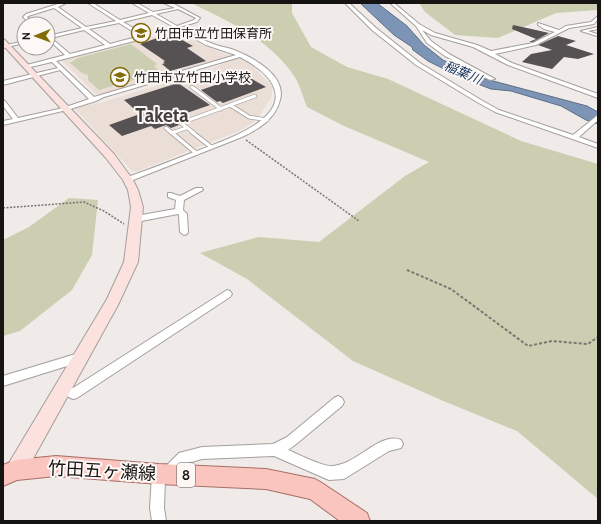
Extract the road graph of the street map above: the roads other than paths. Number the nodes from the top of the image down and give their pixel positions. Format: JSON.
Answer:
{"nodes":[{"id":1,"x":64,"y":3,"type":"edge"},
{"id":2,"x":90,"y":3,"type":"edge"},
{"id":3,"x":134,"y":3,"type":"edge"},
{"id":4,"x":166,"y":3,"type":"edge"},
{"id":5,"x":347,"y":3,"type":"edge"},
{"id":6,"x":392,"y":3,"type":"edge"},
{"id":7,"x":55,"y":7,"type":"junction"},
{"id":8,"x":179,"y":8,"type":"junction"},
{"id":9,"x":153,"y":14,"type":"junction"},
{"id":10,"x":26,"y":16,"type":"edge"},
{"id":11,"x":598,"y":17,"type":"edge"},
{"id":12,"x":118,"y":21,"type":"junction"},
{"id":13,"x":592,"y":23,"type":"junction"},
{"id":14,"x":540,"y":24,"type":"dead end"},
{"id":15,"x":417,"y":26,"type":"junction"},
{"id":16,"x":598,"y":26,"type":"edge"},
{"id":17,"x":177,"y":27,"type":"junction"},
{"id":18,"x":85,"y":29,"type":"junction"},
{"id":19,"x":558,"y":31,"type":"junction"},
{"id":20,"x":56,"y":35,"type":"edge"},
{"id":21,"x":595,"y":35,"type":"dead end"},
{"id":22,"x":16,"y":43,"type":"edge"},
{"id":23,"x":4,"y":44,"type":"edge"},
{"id":24,"x":56,"y":44,"type":"edge"},
{"id":25,"x":109,"y":46,"type":"junction"},
{"id":26,"x":490,"y":53,"type":"junction"},
{"id":27,"x":240,"y":55,"type":"junction"},
{"id":28,"x":69,"y":56,"type":"junction"},
{"id":29,"x":53,"y":60,"type":"junction"},
{"id":30,"x":62,"y":68,"type":"junction"},
{"id":31,"x":30,"y":70,"type":"junction"},
{"id":32,"x":492,"y":79,"type":"dead end"},
{"id":33,"x":3,"y":83,"type":"edge"},
{"id":34,"x":192,"y":87,"type":"dead end"},
{"id":35,"x":255,"y":96,"type":"dead end"},
{"id":36,"x":598,"y":96,"type":"edge"},
{"id":37,"x":94,"y":100,"type":"junction"},
{"id":38,"x":3,"y":102,"type":"edge"},
{"id":39,"x":230,"y":105,"type":"junction"},
{"id":40,"x":221,"y":108,"type":"junction"},
{"id":41,"x":65,"y":109,"type":"junction"},
{"id":42,"x":598,"y":117,"type":"edge"},
{"id":43,"x":16,"y":120,"type":"junction"},
{"id":44,"x":267,"y":120,"type":"junction"},
{"id":45,"x":3,"y":123,"type":"edge"},
{"id":46,"x":166,"y":128,"type":"dead end"},
{"id":47,"x":186,"y":128,"type":"junction"},
{"id":48,"x":172,"y":133,"type":"junction"},
{"id":49,"x":576,"y":136,"type":"junction"},
{"id":50,"x":598,"y":146,"type":"edge"},
{"id":51,"x":211,"y":147,"type":"junction"},
{"id":52,"x":196,"y":153,"type":"junction"},
{"id":53,"x":128,"y":180,"type":"junction"},
{"id":54,"x":199,"y":190,"type":"dead end"},
{"id":55,"x":171,"y":195,"type":"dead end"},
{"id":56,"x":180,"y":199,"type":"junction"},
{"id":57,"x":179,"y":211,"type":"junction"},
{"id":58,"x":136,"y":222,"type":"junction"},
{"id":59,"x":184,"y":232,"type":"dead end"},
{"id":60,"x":227,"y":294,"type":"dead end"},
{"id":61,"x":79,"y":358,"type":"junction"},
{"id":62,"x":3,"y":381,"type":"edge"},
{"id":63,"x":62,"y":388,"type":"junction"},
{"id":64,"x":338,"y":402,"type":"dead end"},
{"id":65,"x":397,"y":444,"type":"dead end"},
{"id":66,"x":274,"y":450,"type":"junction"},
{"id":67,"x":10,"y":473,"type":"edge"},
{"id":68,"x":163,"y":474,"type":"junction"},
{"id":69,"x":159,"y":521,"type":"edge"},
{"id":70,"x":360,"y":521,"type":"edge"}],
"edges":[{"from":1,"to":7,"type":"street"},
{"from":2,"to":12,"type":"street"},
{"from":3,"to":9,"type":"street"},
{"from":4,"to":8,"type":"street"},
{"from":5,"to":49,"type":"street"},
{"from":6,"to":15,"type":"street"},
{"from":7,"to":10,"type":"street"},
{"from":7,"to":18,"type":"street"},
{"from":8,"to":9,"type":"street"},
{"from":8,"to":17,"type":"street"},
{"from":9,"to":12,"type":"street"},
{"from":9,"to":17,"type":"street"},
{"from":11,"to":13,"type":"street"},
{"from":12,"to":18,"type":"street"},
{"from":12,"to":25,"type":"street"},
{"from":13,"to":16,"type":"street"},
{"from":13,"to":19,"type":"street"},
{"from":14,"to":19,"type":"street"},
{"from":15,"to":26,"type":"street"},
{"from":15,"to":32,"type":"street"},
{"from":16,"to":21,"type":"street"},
{"from":17,"to":27,"type":"street"},
{"from":18,"to":20,"type":"street"},
{"from":18,"to":25,"type":"street"},
{"from":19,"to":26,"type":"street"},
{"from":22,"to":23,"type":"street"},
{"from":23,"to":31,"type":"street"},
{"from":24,"to":28,"type":"street"},
{"from":25,"to":28,"type":"street"},
{"from":26,"to":36,"type":"street"},
{"from":27,"to":37,"type":"street"},
{"from":27,"to":44,"type":"street"},
{"from":28,"to":29,"type":"street"},
{"from":29,"to":30,"type":"street"},
{"from":29,"to":31,"type":"street"},
{"from":30,"to":31,"type":"street"},
{"from":30,"to":37,"type":"street"},
{"from":31,"to":33,"type":"street"},
{"from":31,"to":41,"type":"street"},
{"from":34,"to":40,"type":"lane"},
{"from":35,"to":39,"type":"lane"},
{"from":37,"to":41,"type":"street"},
{"from":38,"to":43,"type":"street"},
{"from":39,"to":40,"type":"lane"},
{"from":39,"to":44,"type":"lane"},
{"from":40,"to":47,"type":"lane"},
{"from":41,"to":43,"type":"street"},
{"from":41,"to":53,"type":"street"},
{"from":42,"to":49,"type":"street"},
{"from":43,"to":45,"type":"street"},
{"from":44,"to":51,"type":"street"},
{"from":46,"to":48,"type":"lane"},
{"from":47,"to":48,"type":"lane"},
{"from":47,"to":51,"type":"lane"},
{"from":48,"to":52,"type":"lane"},
{"from":49,"to":50,"type":"street"},
{"from":51,"to":52,"type":"street"},
{"from":52,"to":53,"type":"street"},
{"from":53,"to":58,"type":"street"},
{"from":54,"to":56,"type":"street"},
{"from":55,"to":56,"type":"street"},
{"from":56,"to":57,"type":"street"},
{"from":57,"to":58,"type":"street"},
{"from":57,"to":59,"type":"street"},
{"from":58,"to":61,"type":"street"},
{"from":60,"to":63,"type":"street"},
{"from":61,"to":62,"type":"street"},
{"from":61,"to":63,"type":"street"},
{"from":63,"to":67,"type":"street"},
{"from":64,"to":66,"type":"street"},
{"from":65,"to":66,"type":"street"},
{"from":66,"to":68,"type":"street"},
{"from":67,"to":68,"type":"main road","name":"竹田五ヶ瀬線","number":"8"},
{"from":68,"to":69,"type":"street"},
{"from":68,"to":70,"type":"main road","name":"竹田五ヶ瀬線","number":"8"}]}
